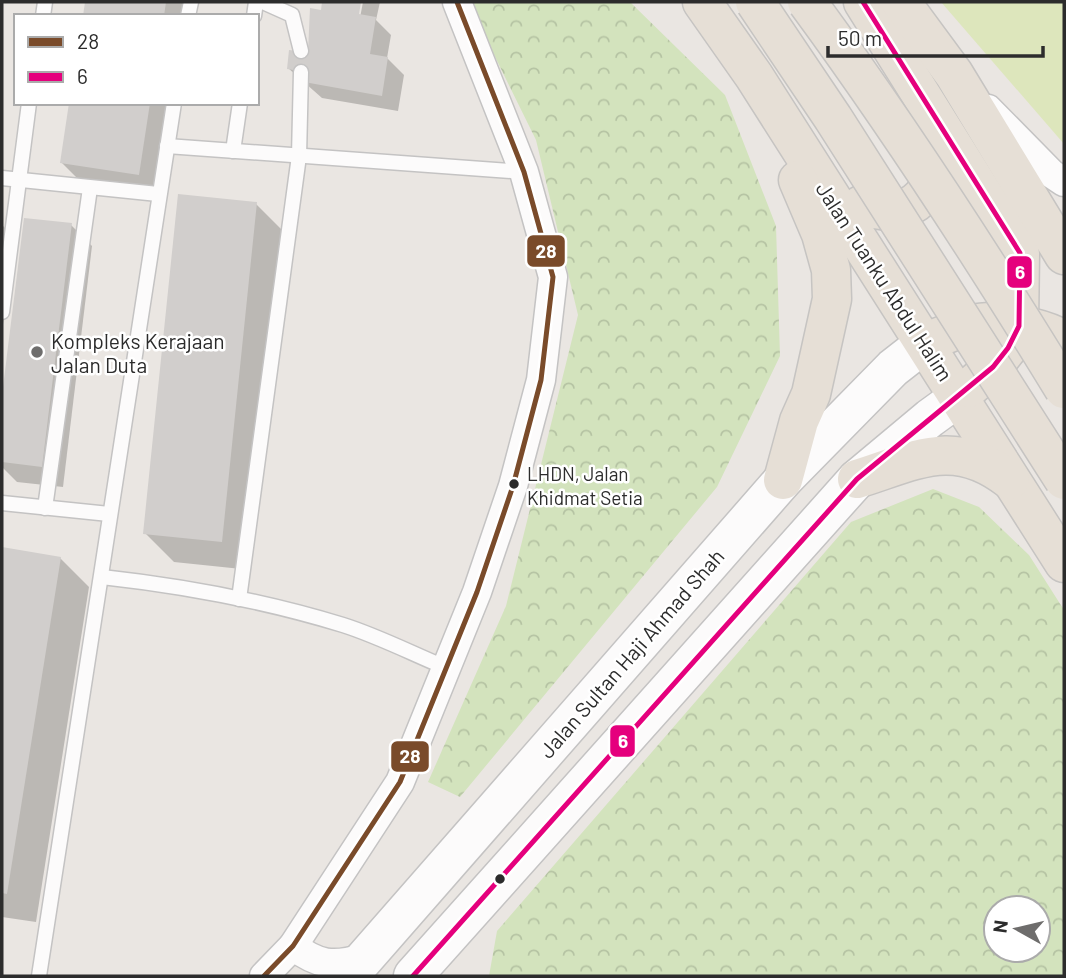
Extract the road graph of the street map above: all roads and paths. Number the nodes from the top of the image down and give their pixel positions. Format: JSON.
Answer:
{"nodes":[{"id":1,"x":263,"y":2,"type":"edge"},
{"id":2,"x":457,"y":2,"type":"edge"},
{"id":3,"x":702,"y":2,"type":"edge"},
{"id":4,"x":755,"y":2,"type":"edge"},
{"id":5,"x":807,"y":2,"type":"edge"},
{"id":6,"x":863,"y":2,"type":"edge"},
{"id":7,"x":901,"y":2,"type":"edge"},
{"id":8,"x":301,"y":51,"type":"dead end"},
{"id":9,"x":301,"y":72,"type":"dead end"},
{"id":10,"x":954,"y":74,"type":"junction"},
{"id":11,"x":754,"y":76,"type":"junction"},
{"id":12,"x":921,"y":95,"type":"junction"},
{"id":13,"x":29,"y":105,"type":"edge"},
{"id":14,"x":174,"y":105,"type":"edge"},
{"id":15,"x":240,"y":105,"type":"edge"},
{"id":16,"x":166,"y":146,"type":"junction"},
{"id":17,"x":233,"y":151,"type":"junction"},
{"id":18,"x":299,"y":156,"type":"junction"},
{"id":19,"x":814,"y":169,"type":"junction"},
{"id":20,"x":524,"y":172,"type":"junction"},
{"id":21,"x":2,"y":178,"type":"edge"},
{"id":22,"x":18,"y":180,"type":"junction"},
{"id":23,"x":1064,"y":182,"type":"edge"},
{"id":24,"x":90,"y":188,"type":"junction"},
{"id":25,"x":158,"y":194,"type":"junction"},
{"id":26,"x":1064,"y":255,"type":"edge"},
{"id":27,"x":2,"y":312,"type":"edge"},
{"id":28,"x":1019,"y":326,"type":"junction"},
{"id":29,"x":1064,"y":340,"type":"edge"},
{"id":30,"x":925,"y":343,"type":"junction"},
{"id":31,"x":1064,"y":389,"type":"edge"},
{"id":32,"x":959,"y":397,"type":"junction"},
{"id":33,"x":1064,"y":449,"type":"edge"},
{"id":34,"x":857,"y":479,"type":"junction"},
{"id":35,"x":783,"y":480,"type":"junction"},
{"id":36,"x":1010,"y":480,"type":"junction"},
{"id":37,"x":1064,"y":480,"type":"edge"},
{"id":38,"x":2,"y":503,"type":"edge"},
{"id":39,"x":45,"y":508,"type":"junction"},
{"id":40,"x":109,"y":514,"type":"junction"},
{"id":41,"x":1060,"y":556,"type":"edge"},
{"id":42,"x":102,"y":576,"type":"junction"},
{"id":43,"x":239,"y":599,"type":"junction"},
{"id":44,"x":447,"y":668,"type":"junction"},
{"id":45,"x":464,"y":921,"type":"junction"},
{"id":46,"x":290,"y":959,"type":"edge"},
{"id":47,"x":356,"y":967,"type":"edge"},
{"id":48,"x":39,"y":976,"type":"edge"},
{"id":49,"x":264,"y":976,"type":"edge"},
{"id":50,"x":413,"y":976,"type":"edge"},
{"id":51,"x":452,"y":976,"type":"edge"}],
"edges":[{"from":1,"to":8,"type":"lane"},
{"from":2,"to":20,"type":"street"},
{"from":3,"to":11,"type":"main road","name":"Jalan Tuanku Abdul Halim"},
{"from":4,"to":37,"type":"main road","name":"Jalan Tuanku Abdul Halim","bridge":true},
{"from":5,"to":31,"type":"main road","bridge":true},
{"from":6,"to":12,"type":"main road"},
{"from":7,"to":10,"type":"main road"},
{"from":9,"to":18,"type":"lane"},
{"from":10,"to":23,"type":"street"},
{"from":10,"to":26,"type":"main road"},
{"from":11,"to":19,"type":"main road","name":"Jalan Tuanku Abdul Halim"},
{"from":11,"to":35,"type":"main road"},
{"from":12,"to":19,"type":"main road"},
{"from":12,"to":28,"type":"main road"},
{"from":13,"to":22,"type":"lane"},
{"from":14,"to":16,"type":"lane"},
{"from":15,"to":17,"type":"lane"},
{"from":16,"to":17,"type":"lane"},
{"from":16,"to":25,"type":"lane"},
{"from":17,"to":18,"type":"lane"},
{"from":18,"to":20,"type":"lane"},
{"from":18,"to":43,"type":"lane"},
{"from":19,"to":30,"type":"main road","name":"Jalan Tuanku Abdul Halim"},
{"from":20,"to":44,"type":"street"},
{"from":21,"to":22,"type":"lane"},
{"from":22,"to":24,"type":"lane"},
{"from":22,"to":27,"type":"lane"},
{"from":24,"to":25,"type":"lane"},
{"from":24,"to":39,"type":"lane"},
{"from":25,"to":40,"type":"lane"},
{"from":28,"to":29,"type":"main road"},
{"from":28,"to":30,"type":"main road"},
{"from":28,"to":32,"type":"main road"},
{"from":30,"to":32,"type":"main road","name":"Jalan Tuanku Abdul Halim"},
{"from":30,"to":35,"type":"street","name":"Jalan Sultan Haji Ahmad Shah"},
{"from":32,"to":34,"type":"street"},
{"from":32,"to":36,"type":"main road","name":"Jalan Tuanku Abdul Halim"},
{"from":33,"to":41,"type":"main road"},
{"from":34,"to":36,"type":"main road"},
{"from":34,"to":45,"type":"street"},
{"from":35,"to":47,"type":"street","name":"Jalan Sultan Haji Ahmad Shah"},
{"from":36,"to":41,"type":"main road","name":"Jalan Tuanku Abdul Halim"},
{"from":38,"to":39,"type":"lane"},
{"from":39,"to":40,"type":"lane"},
{"from":40,"to":42,"type":"lane"},
{"from":42,"to":43,"type":"lane"},
{"from":42,"to":48,"type":"lane"},
{"from":43,"to":44,"type":"lane"},
{"from":44,"to":46,"type":"street"},
{"from":45,"to":50,"type":"street"},
{"from":45,"to":51,"type":"street"},
{"from":46,"to":47,"type":"street"},
{"from":46,"to":49,"type":"street"}]}
